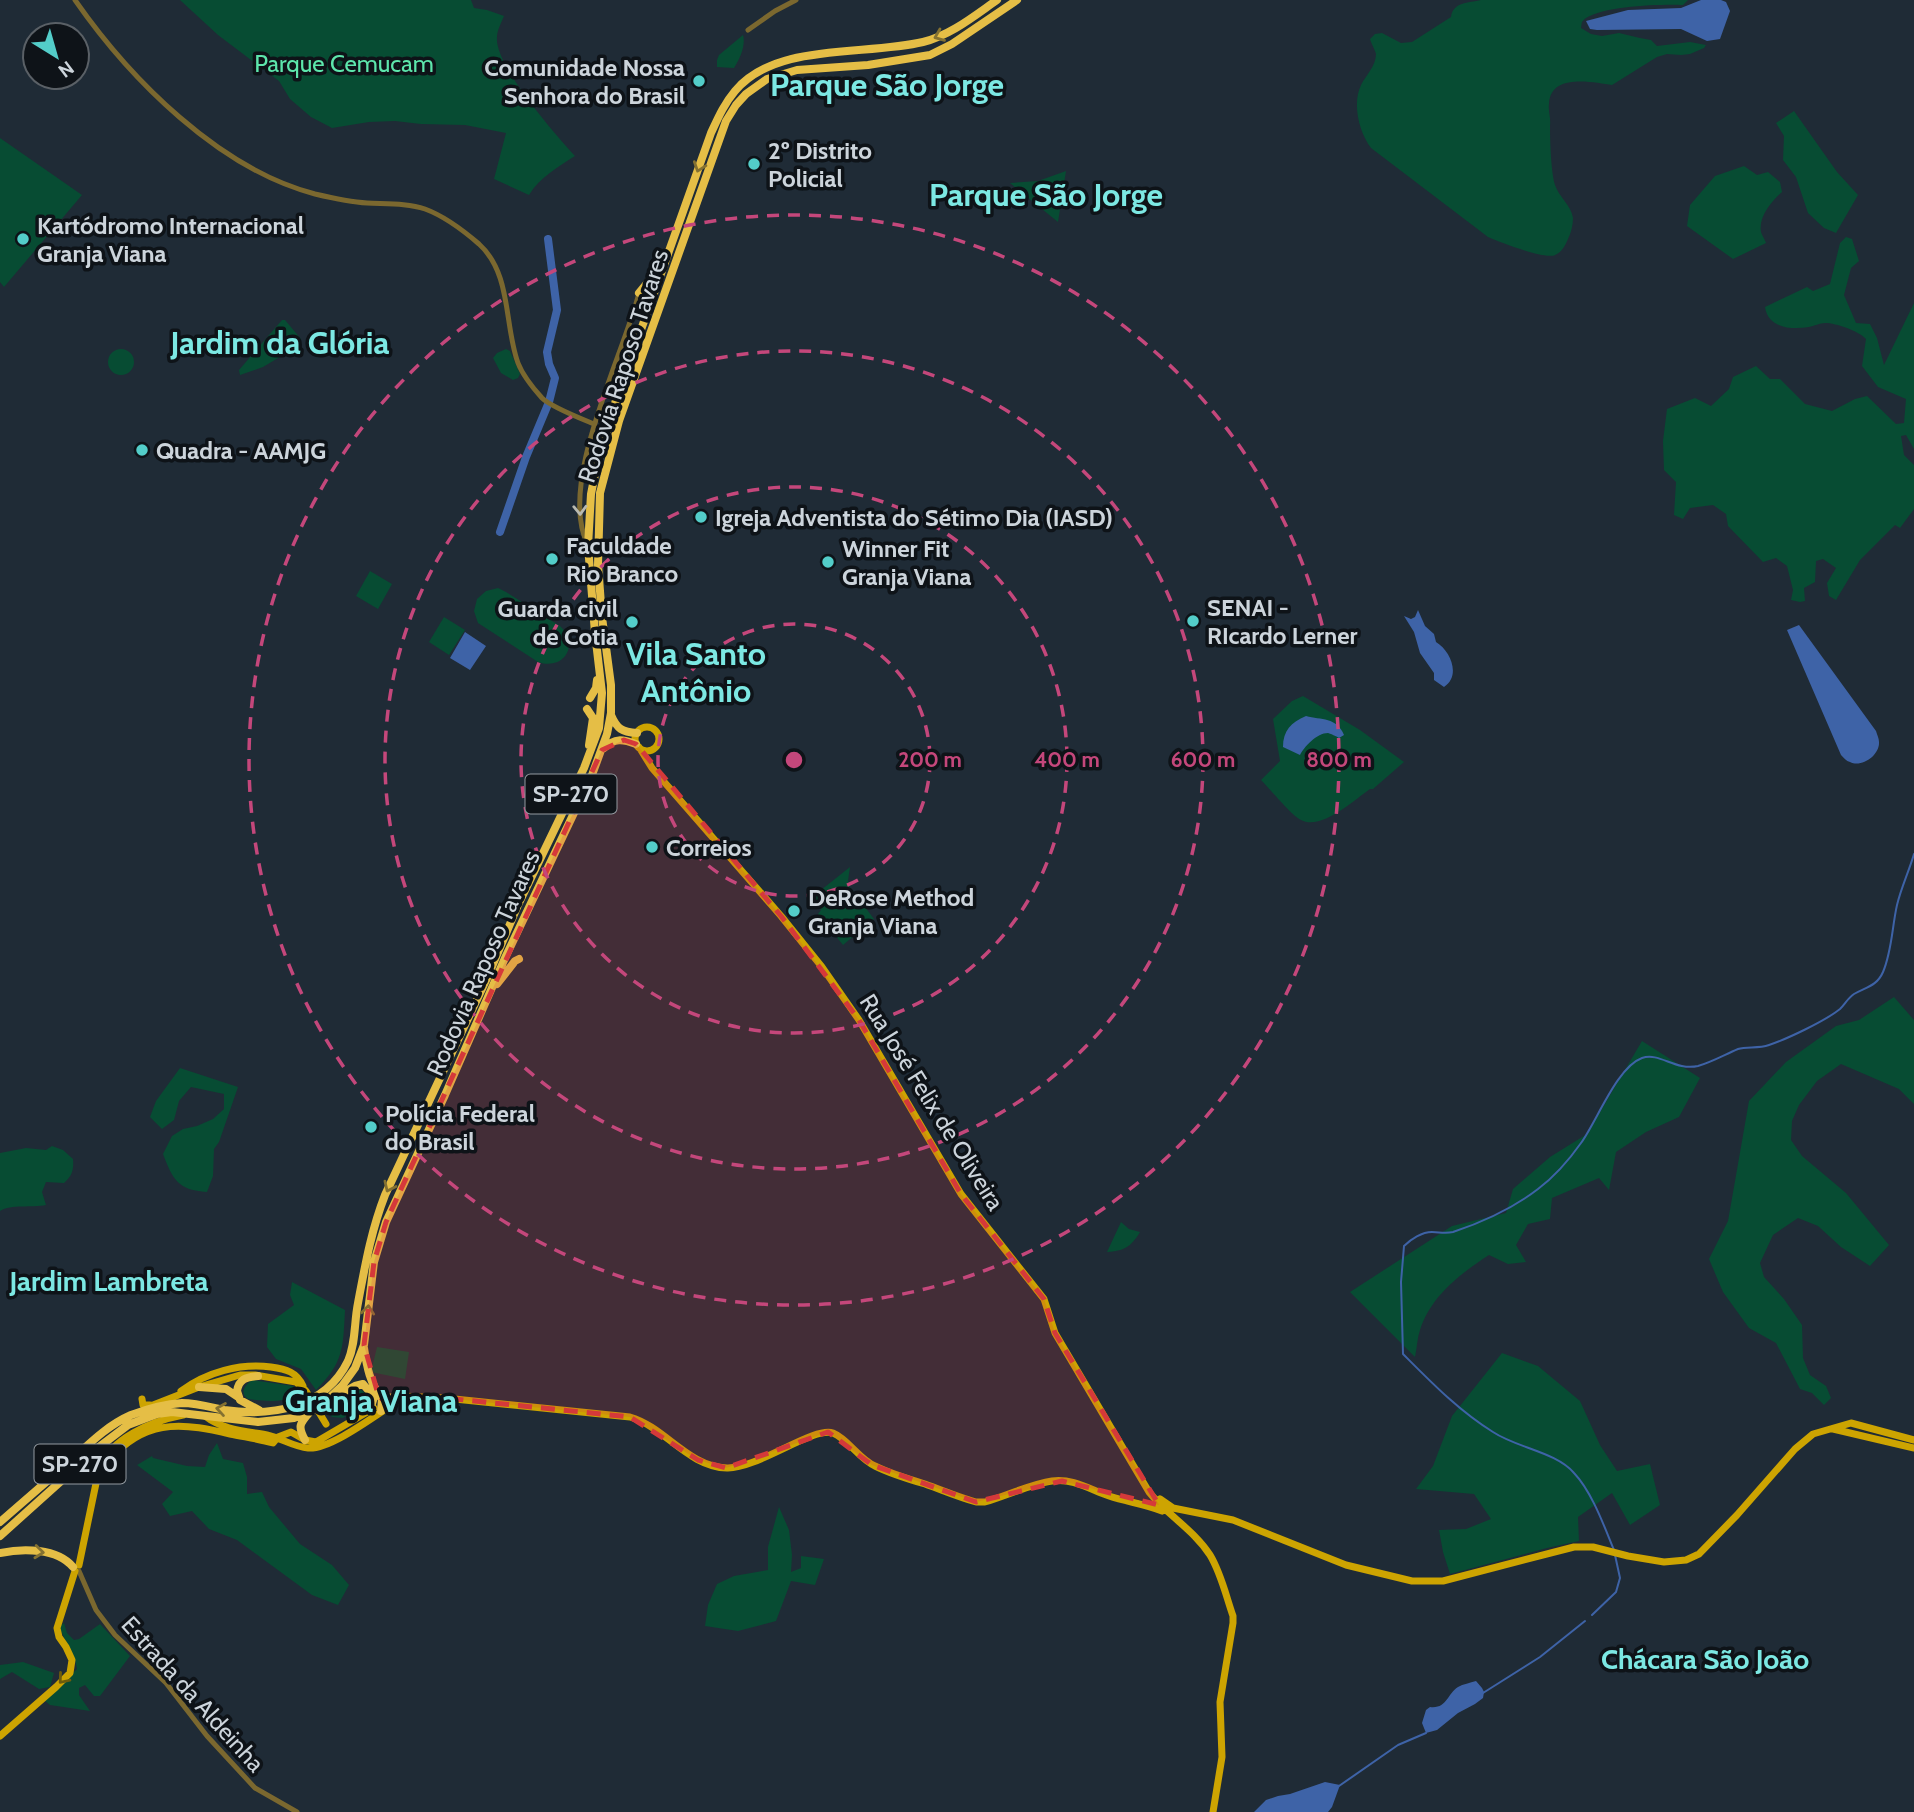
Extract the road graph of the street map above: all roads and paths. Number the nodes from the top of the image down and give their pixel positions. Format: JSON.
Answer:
{"nodes":[{"id":1,"x":75,"y":0,"type":"edge"},
{"id":2,"x":796,"y":0,"type":"edge"},
{"id":3,"x":997,"y":0,"type":"edge"},
{"id":4,"x":1017,"y":0,"type":"edge"},
{"id":5,"x":748,"y":30,"type":"dead end"},
{"id":6,"x":667,"y":258,"type":"junction"},
{"id":7,"x":639,"y":293,"type":"joint"},
{"id":8,"x":594,"y":424,"type":"junction"},
{"id":9,"x":588,"y":546,"type":"junction"},
{"id":10,"x":598,"y":657,"type":"junction"},
{"id":11,"x":590,"y":698,"type":"dead end"},
{"id":12,"x":587,"y":709,"type":"dead end"},
{"id":13,"x":611,"y":713,"type":"junction"},
{"id":14,"x":637,"y":733,"type":"junction"},
{"id":15,"x":638,"y":746,"type":"junction"},
{"id":16,"x":601,"y":750,"type":"junction"},
{"id":17,"x":653,"y":750,"type":"junction"},
{"id":18,"x":584,"y":768,"type":"junction"},
{"id":19,"x":652,"y":768,"type":"junction"},
{"id":20,"x":519,"y":959,"type":"dead end"},
{"id":21,"x":489,"y":995,"type":"junction"},
{"id":22,"x":364,"y":1345,"type":"junction"},
{"id":23,"x":258,"y":1376,"type":"junction"},
{"id":24,"x":199,"y":1387,"type":"junction"},
{"id":25,"x":305,"y":1390,"type":"junction"},
{"id":26,"x":175,"y":1395,"type":"junction"},
{"id":27,"x":238,"y":1396,"type":"junction"},
{"id":28,"x":394,"y":1396,"type":"joint"},
{"id":29,"x":404,"y":1397,"type":"junction"},
{"id":30,"x":142,"y":1399,"type":"dead end"},
{"id":31,"x":326,"y":1401,"type":"junction"},
{"id":32,"x":150,"y":1405,"type":"junction"},
{"id":33,"x":382,"y":1405,"type":"junction"},
{"id":34,"x":370,"y":1410,"type":"junction"},
{"id":35,"x":142,"y":1411,"type":"junction"},
{"id":36,"x":310,"y":1412,"type":"junction"},
{"id":37,"x":265,"y":1413,"type":"junction"},
{"id":38,"x":192,"y":1414,"type":"junction"},
{"id":39,"x":203,"y":1415,"type":"junction"},
{"id":40,"x":1851,"y":1423,"type":"junction"},
{"id":41,"x":330,"y":1426,"type":"junction"},
{"id":42,"x":1832,"y":1429,"type":"junction"},
{"id":43,"x":353,"y":1430,"type":"junction"},
{"id":44,"x":1863,"y":1435,"type":"junction"},
{"id":45,"x":1898,"y":1435,"type":"junction"},
{"id":46,"x":276,"y":1440,"type":"junction"},
{"id":47,"x":305,"y":1440,"type":"junction"},
{"id":48,"x":1914,"y":1440,"type":"edge"},
{"id":49,"x":1914,"y":1448,"type":"edge"},
{"id":50,"x":99,"y":1475,"type":"junction"},
{"id":51,"x":1161,"y":1506,"type":"junction"},
{"id":52,"x":0,"y":1522,"type":"edge"},
{"id":53,"x":0,"y":1535,"type":"edge"},
{"id":54,"x":0,"y":1553,"type":"edge"},
{"id":55,"x":77,"y":1569,"type":"junction"},
{"id":56,"x":0,"y":1736,"type":"edge"},
{"id":57,"x":297,"y":1812,"type":"edge"},
{"id":58,"x":1213,"y":1812,"type":"edge"}],
"edges":[{"from":1,"to":8,"type":"street"},
{"from":2,"to":5,"type":"street"},
{"from":3,"to":6,"type":"highway","name":"Rodovia Raposo Tavares","number":"SP-270","one_way":true},
{"from":4,"to":13,"type":"highway","name":"Rodovia Raposo Tavares","number":"SP-270"},
{"from":6,"to":7,"type":"highway"},
{"from":6,"to":9,"type":"highway","name":"Rodovia Raposo Tavares","number":"SP-270"},
{"from":7,"to":8,"type":"street"},
{"from":8,"to":9,"type":"street","one_way":true},
{"from":9,"to":10,"type":"highway","name":"Rodovia Raposo Tavares","number":"SP-270"},
{"from":10,"to":11,"type":"highway"},
{"from":10,"to":18,"type":"highway","name":"Rodovia Raposo Tavares","number":"SP-270"},
{"from":12,"to":18,"type":"highway"},
{"from":13,"to":14,"type":"highway"},
{"from":13,"to":16,"type":"highway","name":"Rodovia Raposo Tavares","number":"SP-270"},
{"from":14,"to":15,"type":"main road"},
{"from":14,"to":17,"type":"main road"},
{"from":15,"to":16,"type":"highway"},
{"from":15,"to":17,"type":"main road"},
{"from":15,"to":19,"type":"main road","name":"Rua José Felix de Oliveira"},
{"from":16,"to":21,"type":"highway","name":"Rodovia Raposo Tavares","number":"SP-270"},
{"from":17,"to":19,"type":"main road"},
{"from":18,"to":37,"type":"highway","name":"Rodovia Raposo Tavares","number":"SP-270","one_way":true},
{"from":19,"to":51,"type":"main road","name":"Rua José Felix de Oliveira"},
{"from":20,"to":21,"type":"highway"},
{"from":22,"to":21,"type":"highway","name":"Rodovia Raposo Tavares","number":"SP-270","one_way":true},
{"from":22,"to":31,"type":"highway","name":"Rodovia Raposo Tavares","number":"SP-270"},
{"from":22,"to":33,"type":"highway"},
{"from":23,"to":24,"type":"main road"},
{"from":23,"to":25,"type":"main road"},
{"from":23,"to":27,"type":"highway"},
{"from":24,"to":26,"type":"main road"},
{"from":24,"to":27,"type":"highway"},
{"from":25,"to":26,"type":"main road"},
{"from":25,"to":41,"type":"main road","bridge":true},
{"from":26,"to":32,"type":"main road"},
{"from":27,"to":37,"type":"highway"},
{"from":28,"to":29,"type":"main road"},
{"from":28,"to":33,"type":"highway"},
{"from":29,"to":33,"type":"main road"},
{"from":29,"to":51,"type":"main road"},
{"from":30,"to":32,"type":"main road"},
{"from":31,"to":34,"type":"highway"},
{"from":31,"to":36,"type":"highway","name":"Rodovia Raposo Tavares","number":"SP-270"},
{"from":32,"to":35,"type":"main road"},
{"from":33,"to":34,"type":"main road"},
{"from":33,"to":43,"type":"main road"},
{"from":34,"to":41,"type":"main road"},
{"from":37,"to":35,"type":"highway","name":"Rodovia Raposo Tavares","number":"SP-270","one_way":true},
{"from":35,"to":52,"type":"highway","name":"Rodovia Raposo Tavares","number":"SP-270"},
{"from":36,"to":39,"type":"highway","name":"Rodovia Raposo Tavares","number":"SP-270"},
{"from":36,"to":47,"type":"highway"},
{"from":38,"to":39,"type":"highway","name":"Rodovia Raposo Tavares","number":"SP-270"},
{"from":38,"to":50,"type":"main road"},
{"from":38,"to":53,"type":"highway","name":"Rodovia Raposo Tavares","number":"SP-270"},
{"from":39,"to":46,"type":"main road"},
{"from":40,"to":42,"type":"main road"},
{"from":40,"to":44,"type":"main road"},
{"from":40,"to":45,"type":"main road"},
{"from":41,"to":43,"type":"main road"},
{"from":41,"to":47,"type":"main road"},
{"from":42,"to":44,"type":"main road"},
{"from":42,"to":51,"type":"main road"},
{"from":43,"to":46,"type":"main road"},
{"from":44,"to":45,"type":"main road"},
{"from":44,"to":49,"type":"main road"},
{"from":45,"to":48,"type":"main road"},
{"from":46,"to":47,"type":"main road"},
{"from":46,"to":50,"type":"main road"},
{"from":50,"to":55,"type":"main road"},
{"from":51,"to":58,"type":"main road","name":"Rua José Felix de Oliveira"},
{"from":54,"to":55,"type":"highway","one_way":true},
{"from":55,"to":56,"type":"main road","one_way":true},
{"from":55,"to":57,"type":"street","name":"Estrada da Aldeinha"}]}
